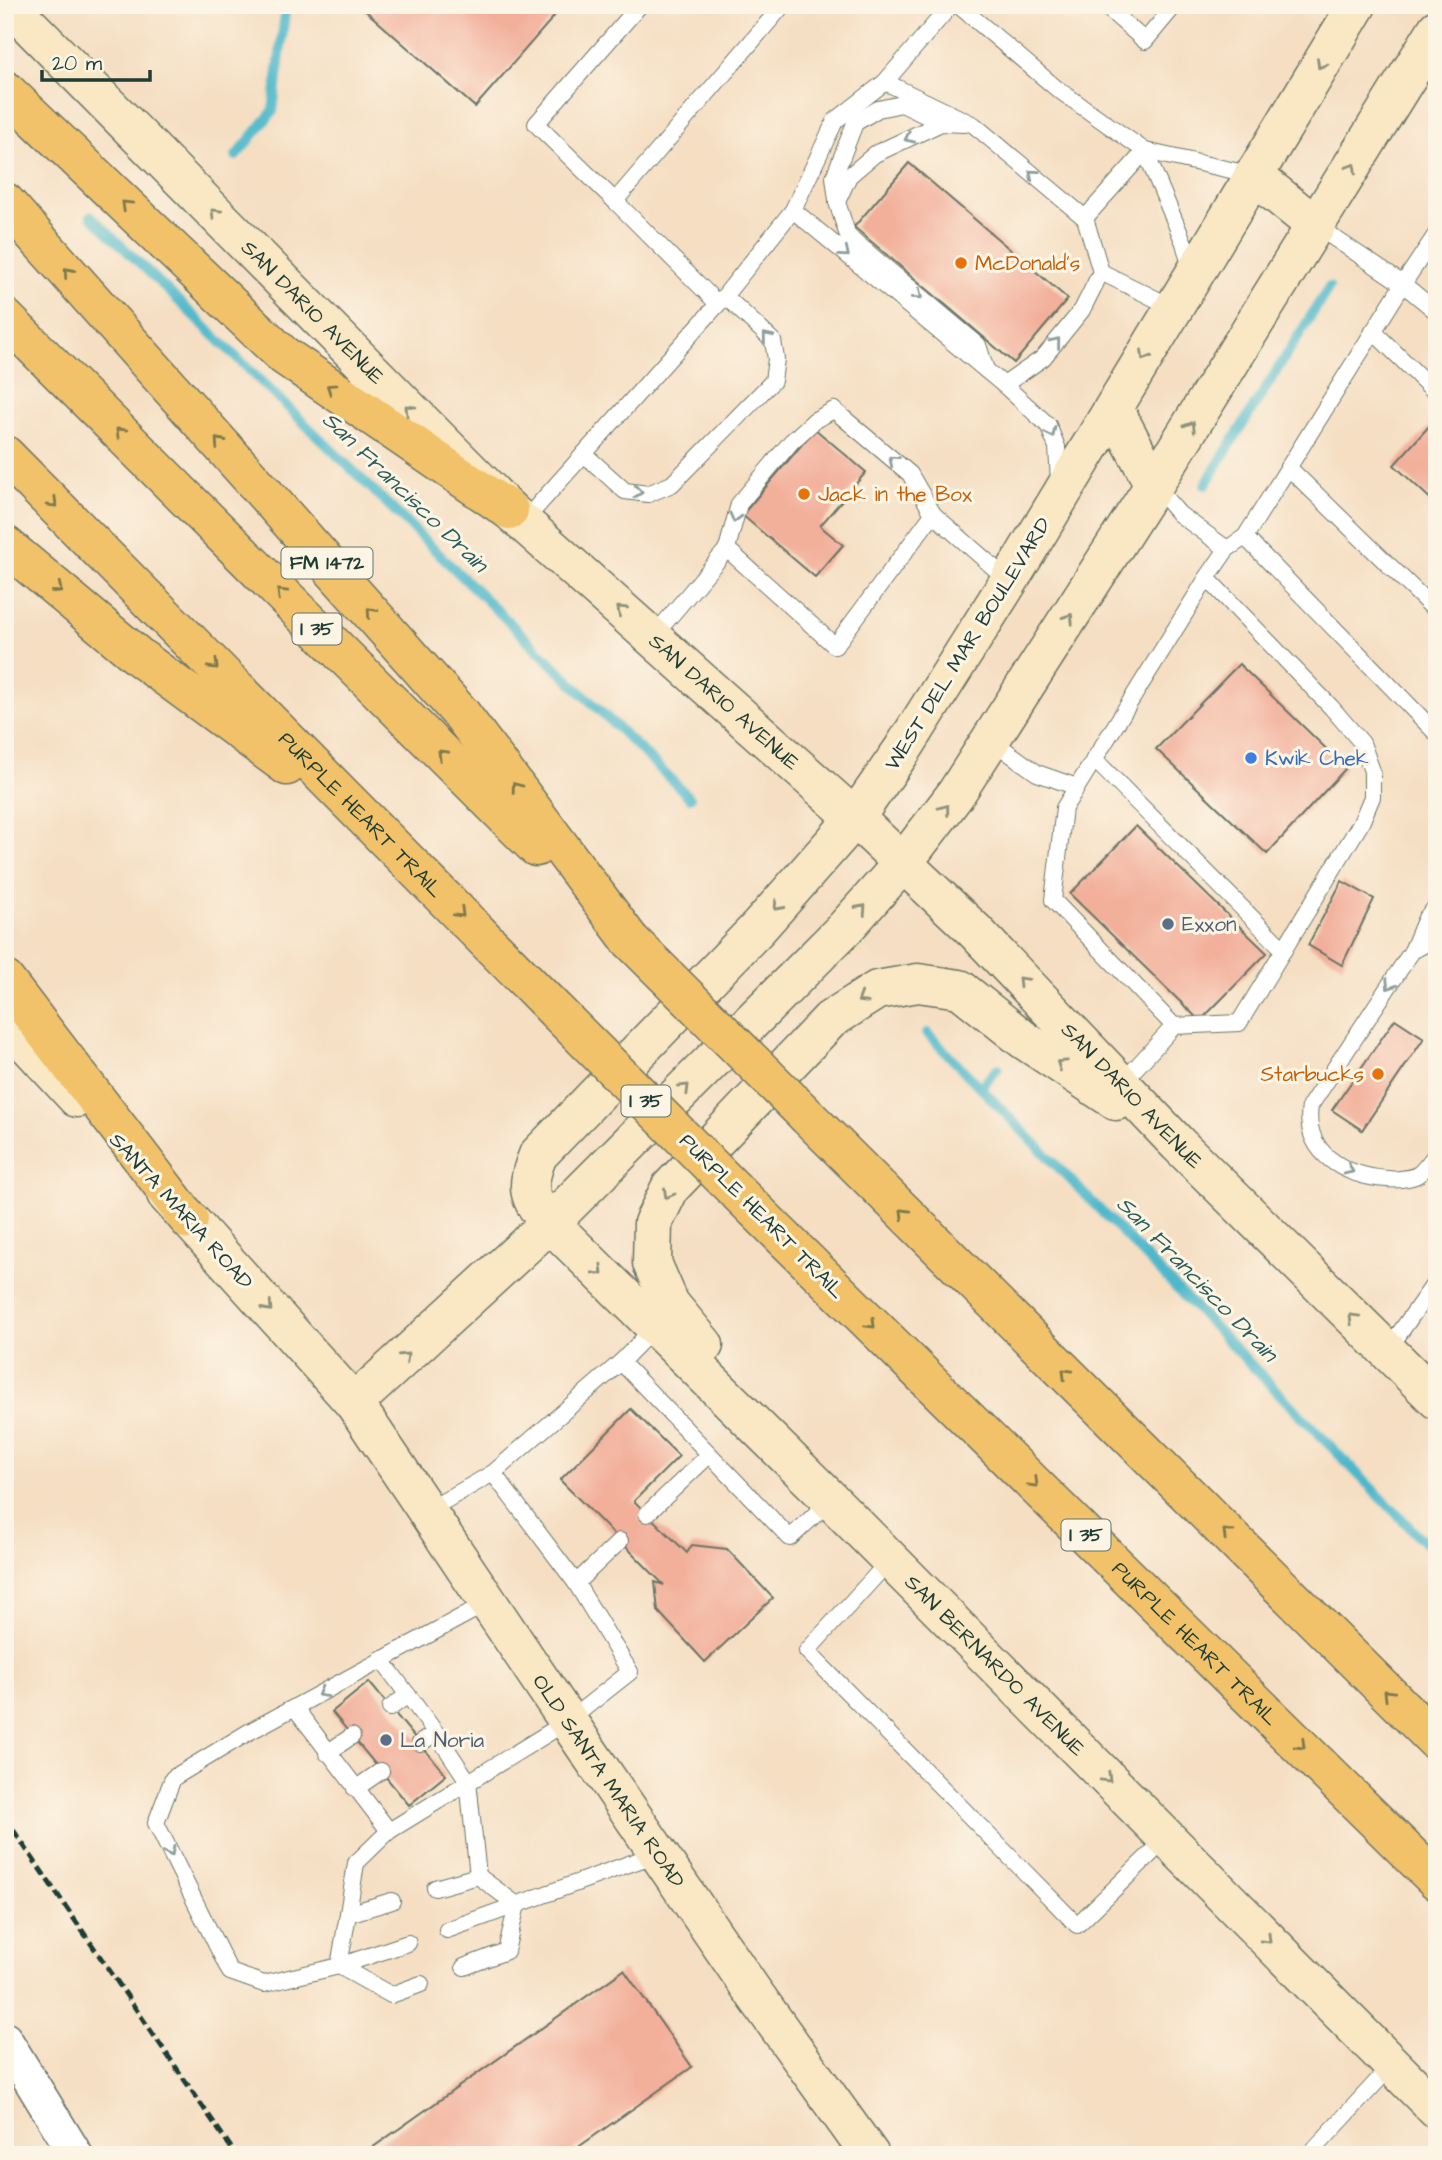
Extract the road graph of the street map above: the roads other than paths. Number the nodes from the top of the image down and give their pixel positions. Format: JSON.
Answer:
{"nodes":[{"id":1,"x":9,"y":5,"type":"edge"},
{"id":2,"x":640,"y":5,"type":"edge"},
{"id":3,"x":783,"y":5,"type":"edge"},
{"id":4,"x":951,"y":5,"type":"edge"},
{"id":5,"x":958,"y":5,"type":"edge"},
{"id":6,"x":1104,"y":5,"type":"edge"},
{"id":7,"x":1175,"y":5,"type":"edge"},
{"id":8,"x":1357,"y":5,"type":"edge"},
{"id":9,"x":1437,"y":29,"type":"edge"},
{"id":10,"x":886,"y":82,"type":"junction"},
{"id":11,"x":5,"y":90,"type":"edge"},
{"id":12,"x":941,"y":123,"type":"junction"},
{"id":13,"x":974,"y":125,"type":"junction"},
{"id":14,"x":1145,"y":150,"type":"junction"},
{"id":15,"x":1253,"y":175,"type":"junction"},
{"id":16,"x":615,"y":201,"type":"junction"},
{"id":17,"x":5,"y":202,"type":"edge"},
{"id":18,"x":837,"y":202,"type":"junction"},
{"id":19,"x":793,"y":210,"type":"junction"},
{"id":20,"x":1085,"y":218,"type":"junction"},
{"id":21,"x":1316,"y":226,"type":"junction"},
{"id":22,"x":1437,"y":233,"type":"edge"},
{"id":23,"x":1101,"y":272,"type":"junction"},
{"id":24,"x":1403,"y":284,"type":"junction"},
{"id":25,"x":1183,"y":293,"type":"junction"},
{"id":26,"x":722,"y":300,"type":"junction"},
{"id":27,"x":1437,"y":312,"type":"edge"},
{"id":28,"x":5,"y":318,"type":"edge"},
{"id":29,"x":1373,"y":331,"type":"junction"},
{"id":30,"x":986,"y":370,"type":"junction"},
{"id":31,"x":1004,"y":385,"type":"junction"},
{"id":32,"x":1437,"y":394,"type":"edge"},
{"id":33,"x":1114,"y":409,"type":"junction"},
{"id":34,"x":584,"y":454,"type":"junction"},
{"id":35,"x":5,"y":455,"type":"edge"},
{"id":36,"x":1288,"y":467,"type":"junction"},
{"id":37,"x":1154,"y":485,"type":"junction"},
{"id":38,"x":1059,"y":499,"type":"junction"},
{"id":39,"x":933,"y":514,"type":"junction"},
{"id":40,"x":516,"y":516,"type":"junction"},
{"id":41,"x":1245,"y":537,"type":"junction"},
{"id":42,"x":5,"y":545,"type":"edge"},
{"id":43,"x":727,"y":549,"type":"junction"},
{"id":44,"x":1227,"y":549,"type":"junction"},
{"id":45,"x":1207,"y":578,"type":"junction"},
{"id":46,"x":1009,"y":581,"type":"junction"},
{"id":47,"x":1437,"y":612,"type":"edge"},
{"id":48,"x":652,"y":638,"type":"junction"},
{"id":49,"x":1437,"y":734,"type":"edge"},
{"id":50,"x":991,"y":739,"type":"junction"},
{"id":51,"x":1094,"y":759,"type":"junction"},
{"id":52,"x":1077,"y":787,"type":"junction"},
{"id":53,"x":855,"y":818,"type":"junction"},
{"id":54,"x":388,"y":840,"type":"junction"},
{"id":55,"x":903,"y":863,"type":"junction"},
{"id":56,"x":1437,"y":906,"type":"edge"},
{"id":57,"x":1437,"y":938,"type":"edge"},
{"id":58,"x":629,"y":940,"type":"junction"},
{"id":59,"x":1284,"y":950,"type":"junction"},
{"id":60,"x":1412,"y":951,"type":"junction"},
{"id":61,"x":5,"y":980,"type":"edge"},
{"id":62,"x":5,"y":1020,"type":"edge"},
{"id":63,"x":1174,"y":1026,"type":"junction"},
{"id":64,"x":1121,"y":1084,"type":"junction"},
{"id":65,"x":1178,"y":1144,"type":"junction"},
{"id":66,"x":1437,"y":1153,"type":"edge"},
{"id":67,"x":189,"y":1220,"type":"junction"},
{"id":68,"x":550,"y":1223,"type":"junction"},
{"id":69,"x":1437,"y":1280,"type":"edge"},
{"id":70,"x":656,"y":1327,"type":"junction"},
{"id":71,"x":1387,"y":1351,"type":"junction"},
{"id":72,"x":621,"y":1362,"type":"junction"},
{"id":73,"x":1437,"y":1400,"type":"edge"},
{"id":74,"x":354,"y":1403,"type":"junction"},
{"id":75,"x":709,"y":1455,"type":"junction"},
{"id":76,"x":493,"y":1473,"type":"junction"},
{"id":77,"x":831,"y":1500,"type":"junction"},
{"id":78,"x":427,"y":1511,"type":"junction"},
{"id":79,"x":647,"y":1514,"type":"dead end"},
{"id":80,"x":620,"y":1541,"type":"dead end"},
{"id":81,"x":890,"y":1560,"type":"junction"},
{"id":82,"x":576,"y":1583,"type":"junction"},
{"id":83,"x":489,"y":1602,"type":"junction"},
{"id":84,"x":381,"y":1659,"type":"junction"},
{"id":85,"x":408,"y":1695,"type":"junction"},
{"id":86,"x":295,"y":1708,"type":"junction"},
{"id":87,"x":390,"y":1708,"type":"dead end"},
{"id":88,"x":568,"y":1721,"type":"junction"},
{"id":89,"x":436,"y":1732,"type":"junction"},
{"id":90,"x":352,"y":1736,"type":"dead end"},
{"id":91,"x":1437,"y":1742,"type":"edge"},
{"id":92,"x":420,"y":1744,"type":"dead end"},
{"id":93,"x":327,"y":1753,"type":"junction"},
{"id":94,"x":381,"y":1771,"type":"dead end"},
{"id":95,"x":468,"y":1782,"type":"junction"},
{"id":96,"x":355,"y":1789,"type":"junction"},
{"id":97,"x":1349,"y":1793,"type":"junction"},
{"id":98,"x":389,"y":1831,"type":"junction"},
{"id":99,"x":1167,"y":1838,"type":"junction"},
{"id":100,"x":659,"y":1853,"type":"junction"},
{"id":101,"x":478,"y":1875,"type":"junction"},
{"id":102,"x":1437,"y":1881,"type":"edge"},
{"id":103,"x":435,"y":1888,"type":"dead end"},
{"id":104,"x":392,"y":1901,"type":"dead end"},
{"id":105,"x":1437,"y":1902,"type":"edge"},
{"id":106,"x":517,"y":1905,"type":"junction"},
{"id":107,"x":348,"y":1914,"type":"junction"},
{"id":108,"x":447,"y":1930,"type":"dead end"},
{"id":109,"x":408,"y":1943,"type":"dead end"},
{"id":110,"x":339,"y":1966,"type":"junction"},
{"id":111,"x":464,"y":1968,"type":"dead end"},
{"id":112,"x":421,"y":1984,"type":"dead end"},
{"id":113,"x":5,"y":2039,"type":"edge"},
{"id":114,"x":1392,"y":2065,"type":"junction"},
{"id":115,"x":1437,"y":2110,"type":"edge"},
{"id":116,"x":76,"y":2155,"type":"edge"},
{"id":117,"x":870,"y":2155,"type":"edge"},
{"id":118,"x":1309,"y":2155,"type":"edge"}],
"edges":[{"from":40,"to":1,"type":"main road","name":"SAN DARIO AVENUE","one_way":true},
{"from":2,"to":16,"type":"lane"},
{"from":3,"to":16,"type":"lane"},
{"from":4,"to":10,"type":"lane"},
{"from":5,"to":14,"type":"lane"},
{"from":6,"to":7,"type":"lane"},
{"from":8,"to":15,"type":"main road","name":"WEST DEL MAR BOULEVARD","one_way":true},
{"from":21,"to":9,"type":"main road","one_way":true},
{"from":10,"to":13,"type":"lane"},
{"from":10,"to":19,"type":"lane"},
{"from":40,"to":11,"type":"main road","one_way":true},
{"from":12,"to":13,"type":"lane"},
{"from":12,"to":18,"type":"lane","one_way":true},
{"from":12,"to":18,"type":"lane"},
{"from":20,"to":13,"type":"lane","one_way":true},
{"from":14,"to":15,"type":"lane"},
{"from":14,"to":20,"type":"lane"},
{"from":14,"to":25,"type":"lane"},
{"from":15,"to":21,"type":"main road"},
{"from":15,"to":25,"type":"main road","name":"WEST DEL MAR BOULEVARD"},
{"from":16,"to":26,"type":"lane"},
{"from":58,"to":17,"type":"main road","number":"FM 1472","one_way":true},
{"from":18,"to":30,"type":"lane","one_way":true},
{"from":19,"to":26,"type":"lane"},
{"from":19,"to":30,"type":"lane","one_way":true},
{"from":20,"to":23,"type":"lane"},
{"from":21,"to":24,"type":"lane"},
{"from":37,"to":21,"type":"main road","one_way":true},
{"from":22,"to":24,"type":"lane"},
{"from":23,"to":25,"type":"lane"},
{"from":31,"to":23,"type":"lane","one_way":true},
{"from":24,"to":27,"type":"lane"},
{"from":24,"to":29,"type":"lane"},
{"from":25,"to":33,"type":"main road","name":"WEST DEL MAR BOULEVARD","one_way":true},
{"from":26,"to":34,"type":"lane"},
{"from":34,"to":26,"type":"lane","one_way":true},
{"from":58,"to":28,"type":"main road","number":"I 35","one_way":true},
{"from":29,"to":32,"type":"lane"},
{"from":29,"to":36,"type":"lane"},
{"from":30,"to":31,"type":"lane"},
{"from":31,"to":38,"type":"lane","one_way":true},
{"from":33,"to":37,"type":"main road"},
{"from":33,"to":38,"type":"main road","name":"WEST DEL MAR BOULEVARD"},
{"from":34,"to":40,"type":"lane"},
{"from":35,"to":54,"type":"main road","name":"PURPLE HEART TRAIL","number":"I 35","one_way":true},
{"from":36,"to":41,"type":"lane"},
{"from":36,"to":47,"type":"lane"},
{"from":37,"to":44,"type":"lane"},
{"from":50,"to":37,"type":"main road","one_way":true},
{"from":38,"to":46,"type":"main road","name":"WEST DEL MAR BOULEVARD"},
{"from":39,"to":43,"type":"lane"},
{"from":39,"to":43,"type":"lane","one_way":true},
{"from":39,"to":46,"type":"lane"},
{"from":48,"to":40,"type":"main road","name":"SAN DARIO AVENUE","one_way":true},
{"from":41,"to":44,"type":"lane"},
{"from":41,"to":49,"type":"lane"},
{"from":42,"to":54,"type":"main road","one_way":true},
{"from":43,"to":48,"type":"lane"},
{"from":44,"to":45,"type":"lane"},
{"from":45,"to":51,"type":"lane"},
{"from":45,"to":59,"type":"lane"},
{"from":46,"to":53,"type":"main road","name":"WEST DEL MAR BOULEVARD"},
{"from":48,"to":53,"type":"main road","name":"SAN DARIO AVENUE"},
{"from":50,"to":52,"type":"lane"},
{"from":55,"to":50,"type":"main road","one_way":true},
{"from":51,"to":52,"type":"lane"},
{"from":51,"to":59,"type":"lane"},
{"from":52,"to":63,"type":"lane"},
{"from":53,"to":55,"type":"main road","name":"SAN DARIO AVENUE"},
{"from":53,"to":68,"type":"main road","name":"WEST DEL MAR BOULEVARD","one_way":true},
{"from":54,"to":97,"type":"main road","name":"PURPLE HEART TRAIL","number":"I 35","one_way":true,"bridge":true},
{"from":64,"to":55,"type":"main road","name":"SAN DARIO AVENUE","one_way":true},
{"from":68,"to":55,"type":"main road","one_way":true},
{"from":56,"to":60,"type":"lane"},
{"from":57,"to":60,"type":"lane"},
{"from":91,"to":58,"type":"main road","number":"I 35","one_way":true,"bridge":true},
{"from":59,"to":63,"type":"lane"},
{"from":60,"to":66,"type":"lane","one_way":true},
{"from":61,"to":67,"type":"main road"},
{"from":62,"to":67,"type":"main road","name":"SANTA MARIA ROAD"},
{"from":63,"to":64,"type":"lane"},
{"from":64,"to":65,"type":"main road","name":"SAN DARIO AVENUE"},
{"from":71,"to":65,"type":"main road","name":"SAN DARIO AVENUE","one_way":true},
{"from":65,"to":77,"type":"main road","one_way":true},
{"from":67,"to":74,"type":"main road","name":"SANTA MARIA ROAD","one_way":true},
{"from":68,"to":70,"type":"main road","name":"SAN BERNARDO AVENUE","one_way":true},
{"from":74,"to":68,"type":"main road","one_way":true},
{"from":69,"to":71,"type":"lane"},
{"from":70,"to":72,"type":"lane"},
{"from":70,"to":77,"type":"main road","name":"SAN BERNARDO AVENUE"},
{"from":71,"to":73,"type":"main road","name":"SAN DARIO AVENUE"},
{"from":72,"to":75,"type":"lane"},
{"from":72,"to":76,"type":"lane"},
{"from":74,"to":78,"type":"main road","name":"OLD SANTA MARIA ROAD"},
{"from":75,"to":77,"type":"lane"},
{"from":75,"to":79,"type":"lane"},
{"from":76,"to":78,"type":"lane"},
{"from":76,"to":82,"type":"lane"},
{"from":77,"to":81,"type":"main road","name":"SAN BERNARDO AVENUE"},
{"from":78,"to":83,"type":"main road","name":"OLD SANTA MARIA ROAD"},
{"from":80,"to":82,"type":"lane"},
{"from":81,"to":99,"type":"main road","name":"SAN BERNARDO AVENUE","one_way":true},
{"from":81,"to":99,"type":"lane"},
{"from":82,"to":88,"type":"lane"},
{"from":83,"to":84,"type":"lane"},
{"from":83,"to":88,"type":"main road","name":"OLD SANTA MARIA ROAD"},
{"from":84,"to":85,"type":"lane"},
{"from":84,"to":86,"type":"lane","one_way":true},
{"from":85,"to":87,"type":"lane"},
{"from":85,"to":89,"type":"lane"},
{"from":86,"to":93,"type":"lane"},
{"from":86,"to":110,"type":"lane","one_way":true},
{"from":88,"to":95,"type":"lane"},
{"from":88,"to":100,"type":"main road","name":"OLD SANTA MARIA ROAD"},
{"from":89,"to":92,"type":"lane"},
{"from":89,"to":95,"type":"lane"},
{"from":90,"to":93,"type":"lane"},
{"from":93,"to":96,"type":"lane"},
{"from":94,"to":96,"type":"lane"},
{"from":95,"to":98,"type":"lane"},
{"from":95,"to":101,"type":"lane"},
{"from":96,"to":98,"type":"lane"},
{"from":97,"to":102,"type":"main road","name":"PURPLE HEART TRAIL","number":"I 35"},
{"from":97,"to":105,"type":"main road"},
{"from":98,"to":107,"type":"lane"},
{"from":99,"to":114,"type":"main road","name":"SAN BERNARDO AVENUE","one_way":true},
{"from":100,"to":106,"type":"lane"},
{"from":100,"to":117,"type":"main road","name":"OLD SANTA MARIA ROAD"},
{"from":101,"to":103,"type":"lane"},
{"from":101,"to":106,"type":"lane"},
{"from":104,"to":107,"type":"lane"},
{"from":106,"to":108,"type":"lane"},
{"from":106,"to":111,"type":"lane"},
{"from":107,"to":110,"type":"lane"},
{"from":109,"to":110,"type":"lane"},
{"from":110,"to":112,"type":"lane"},
{"from":113,"to":116,"type":"street"},
{"from":114,"to":115,"type":"main road","name":"SAN BERNARDO AVENUE"},
{"from":114,"to":118,"type":"lane"}]}
